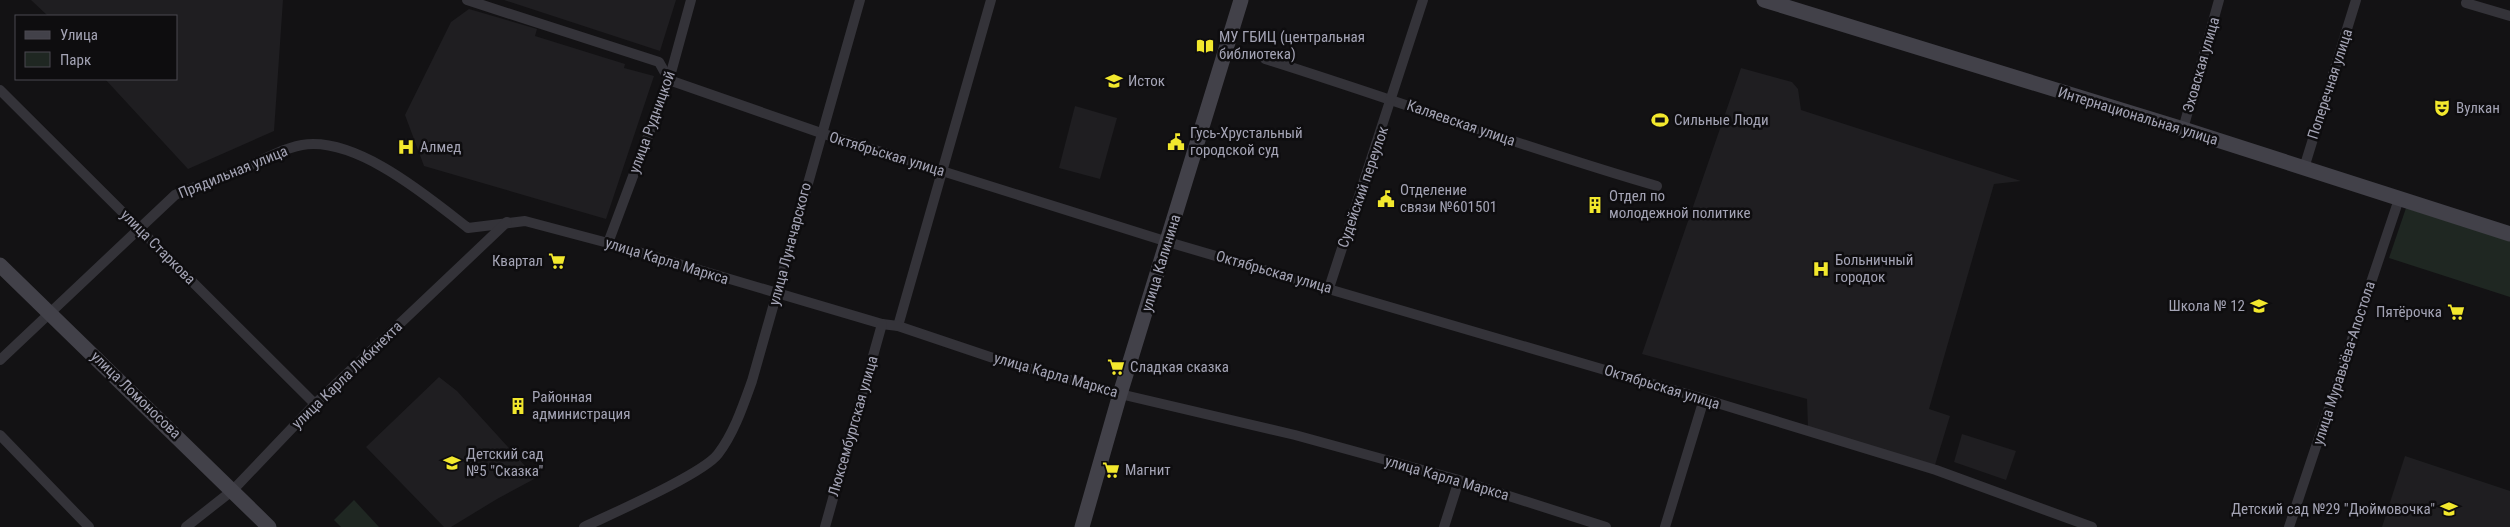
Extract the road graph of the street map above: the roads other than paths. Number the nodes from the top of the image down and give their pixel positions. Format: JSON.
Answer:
{"nodes":[{"id":1,"x":467,"y":0,"type":"edge"},
{"id":2,"x":691,"y":0,"type":"edge"},
{"id":3,"x":860,"y":0,"type":"edge"},
{"id":4,"x":991,"y":0,"type":"edge"},
{"id":5,"x":1241,"y":0,"type":"edge"},
{"id":6,"x":1424,"y":0,"type":"edge"},
{"id":7,"x":1764,"y":0,"type":"edge"},
{"id":8,"x":2219,"y":0,"type":"edge"},
{"id":9,"x":2356,"y":0,"type":"edge"},
{"id":10,"x":2466,"y":3,"type":"dead end"},
{"id":11,"x":2510,"y":16,"type":"edge"},
{"id":12,"x":1265,"y":59,"type":"dead end"},
{"id":13,"x":669,"y":80,"type":"junction"},
{"id":14,"x":0,"y":90,"type":"edge"},
{"id":15,"x":1393,"y":99,"type":"junction"},
{"id":16,"x":2183,"y":129,"type":"junction"},
{"id":17,"x":821,"y":133,"type":"junction"},
{"id":18,"x":2304,"y":168,"type":"junction"},
{"id":19,"x":942,"y":171,"type":"junction"},
{"id":20,"x":1656,"y":186,"type":"dead end"},
{"id":21,"x":2399,"y":199,"type":"junction"},
{"id":22,"x":507,"y":222,"type":"junction"},
{"id":23,"x":139,"y":228,"type":"junction"},
{"id":24,"x":2510,"y":234,"type":"edge"},
{"id":25,"x":1168,"y":242,"type":"junction"},
{"id":26,"x":608,"y":243,"type":"junction"},
{"id":27,"x":0,"y":266,"type":"edge"},
{"id":28,"x":1329,"y":288,"type":"junction"},
{"id":29,"x":777,"y":294,"type":"junction"},
{"id":30,"x":50,"y":312,"type":"junction"},
{"id":31,"x":882,"y":324,"type":"junction"},
{"id":32,"x":898,"y":326,"type":"junction"},
{"id":33,"x":0,"y":360,"type":"edge"},
{"id":34,"x":1120,"y":394,"type":"junction"},
{"id":35,"x":1704,"y":400,"type":"junction"},
{"id":36,"x":315,"y":404,"type":"junction"},
{"id":37,"x":0,"y":436,"type":"edge"},
{"id":38,"x":1459,"y":480,"type":"junction"},
{"id":39,"x":233,"y":490,"type":"junction"},
{"id":40,"x":88,"y":527,"type":"edge"},
{"id":41,"x":186,"y":527,"type":"edge"},
{"id":42,"x":269,"y":527,"type":"edge"},
{"id":43,"x":584,"y":527,"type":"edge"},
{"id":44,"x":825,"y":527,"type":"edge"},
{"id":45,"x":1082,"y":527,"type":"edge"},
{"id":46,"x":1444,"y":527,"type":"edge"},
{"id":47,"x":1606,"y":527,"type":"edge"},
{"id":48,"x":1665,"y":527,"type":"edge"},
{"id":49,"x":2092,"y":527,"type":"edge"},
{"id":50,"x":2289,"y":527,"type":"edge"}],
"edges":[{"from":1,"to":13,"type":"street"},
{"from":2,"to":13,"type":"street","name":"улица Рудницкой"},
{"from":3,"to":17,"type":"street","name":"улица Луначарского"},
{"from":4,"to":19,"type":"street"},
{"from":5,"to":25,"type":"main road","name":"улица Калинина"},
{"from":6,"to":15,"type":"street","name":"Судейский переулок"},
{"from":7,"to":16,"type":"main road","name":"Интернациональная улица"},
{"from":8,"to":16,"type":"street","name":"Эховская улица"},
{"from":9,"to":18,"type":"street","name":"Поперечная улица"},
{"from":10,"to":11,"type":"street"},
{"from":12,"to":15,"type":"street","name":"Каляевская улица"},
{"from":13,"to":17,"type":"street","name":"Октябрьская улица"},
{"from":13,"to":26,"type":"street","name":"улица Рудницкой"},
{"from":14,"to":23,"type":"street","name":"улица Старкова"},
{"from":15,"to":20,"type":"street","name":"Каляевская улица"},
{"from":15,"to":28,"type":"street","name":"Судейский переулок"},
{"from":16,"to":18,"type":"main road","name":"Интернациональная улица"},
{"from":17,"to":19,"type":"street","name":"Октябрьская улица"},
{"from":17,"to":29,"type":"street","name":"улица Луначарского"},
{"from":18,"to":21,"type":"main road","name":"Интернациональная улица"},
{"from":19,"to":25,"type":"street","name":"Октябрьская улица"},
{"from":19,"to":32,"type":"street"},
{"from":21,"to":24,"type":"main road","name":"Интернациональная улица"},
{"from":21,"to":50,"type":"street","name":"улица Муравьёва-Апостола"},
{"from":22,"to":23,"type":"street","name":"Прядильная улица"},
{"from":22,"to":26,"type":"street","name":"улица Карла Маркса"},
{"from":22,"to":36,"type":"street","name":"улица Карла Либкнехта"},
{"from":23,"to":30,"type":"street","name":"Прядильная улица"},
{"from":23,"to":36,"type":"street","name":"улица Старкова"},
{"from":25,"to":28,"type":"street","name":"Октябрьская улица"},
{"from":25,"to":34,"type":"main road","name":"улица Калинина"},
{"from":26,"to":29,"type":"street","name":"улица Карла Маркса"},
{"from":27,"to":30,"type":"main road","name":"улица Ломоносова"},
{"from":28,"to":35,"type":"street","name":"Октябрьская улица"},
{"from":29,"to":31,"type":"street","name":"улица Карла Маркса"},
{"from":29,"to":43,"type":"street","name":"улица Луначарского"},
{"from":30,"to":33,"type":"street","name":"Прядильная улица"},
{"from":30,"to":39,"type":"main road","name":"улица Ломоносова"},
{"from":31,"to":32,"type":"street","name":"улица Карла Маркса"},
{"from":31,"to":44,"type":"street","name":"Люксембургская улица"},
{"from":32,"to":34,"type":"street","name":"улица Карла Маркса"},
{"from":34,"to":38,"type":"street","name":"улица Карла Маркса"},
{"from":34,"to":45,"type":"main road","name":"улица Калинина"},
{"from":35,"to":48,"type":"street"},
{"from":35,"to":49,"type":"street","name":"Октябрьская улица"},
{"from":36,"to":39,"type":"street","name":"улица Карла Либкнехта"},
{"from":37,"to":40,"type":"street"},
{"from":38,"to":46,"type":"street"},
{"from":38,"to":47,"type":"street","name":"улица Карла Маркса"},
{"from":39,"to":41,"type":"street","name":"улица Карла Либкнехта"},
{"from":39,"to":42,"type":"main road","name":"улица Ломоносова"}]}
